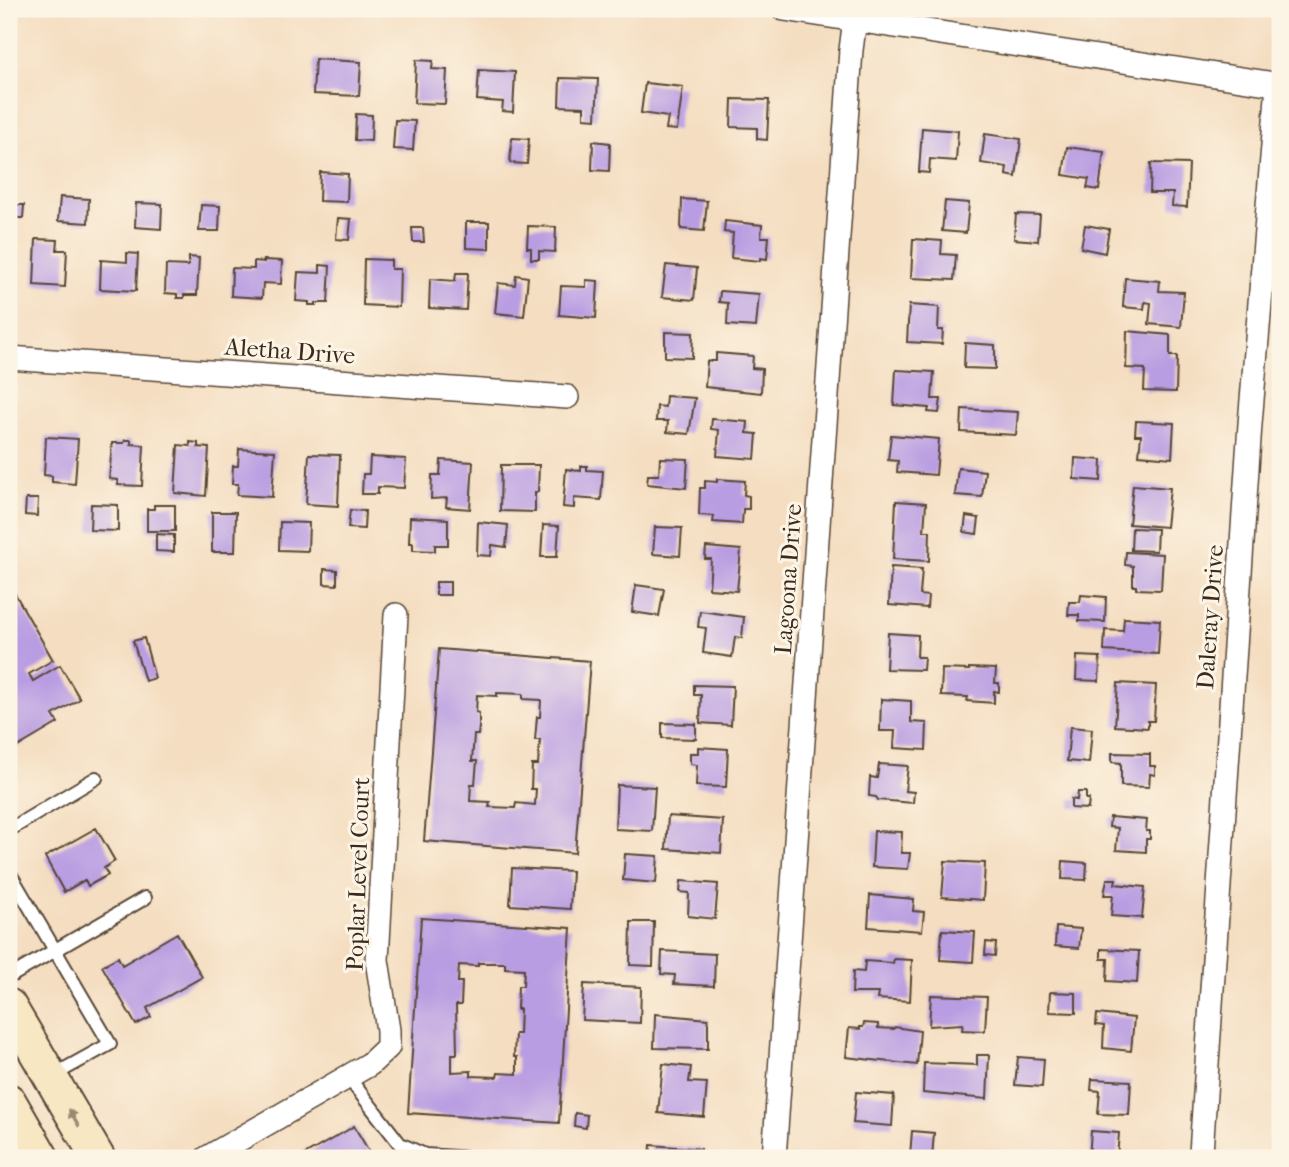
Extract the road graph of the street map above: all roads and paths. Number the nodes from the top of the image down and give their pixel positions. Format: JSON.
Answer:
{"nodes":[{"id":1,"x":784,"y":9,"type":"edge"},
{"id":2,"x":849,"y":14,"type":"edge"},
{"id":3,"x":1279,"y":85,"type":"edge"},
{"id":4,"x":9,"y":358,"type":"edge"},
{"id":5,"x":567,"y":397,"type":"dead end"},
{"id":6,"x":396,"y":615,"type":"dead end"},
{"id":7,"x":96,"y":778,"type":"dead end"},
{"id":8,"x":9,"y":830,"type":"edge"},
{"id":9,"x":9,"y":872,"type":"edge"},
{"id":10,"x":145,"y":898,"type":"dead end"},
{"id":11,"x":54,"y":951,"type":"junction"},
{"id":12,"x":9,"y":977,"type":"edge"},
{"id":13,"x":9,"y":1006,"type":"edge"},
{"id":14,"x":50,"y":1077,"type":"junction"},
{"id":15,"x":348,"y":1077,"type":"junction"},
{"id":16,"x":9,"y":1101,"type":"edge"},
{"id":17,"x":1201,"y":1153,"type":"dead end"},
{"id":18,"x":42,"y":1158,"type":"edge"},
{"id":19,"x":98,"y":1158,"type":"edge"},
{"id":20,"x":207,"y":1158,"type":"edge"},
{"id":21,"x":470,"y":1158,"type":"edge"},
{"id":22,"x":774,"y":1158,"type":"edge"}],
"edges":[{"from":1,"to":2,"type":"street"},
{"from":2,"to":3,"type":"street"},
{"from":2,"to":22,"type":"street","name":"Lagoona Drive"},
{"from":3,"to":17,"type":"street","name":"Daleray Drive"},
{"from":4,"to":5,"type":"street","name":"Aletha Drive"},
{"from":6,"to":15,"type":"street","name":"Poplar Level Court"},
{"from":7,"to":8,"type":"lane"},
{"from":9,"to":11,"type":"lane"},
{"from":10,"to":11,"type":"lane"},
{"from":11,"to":12,"type":"lane"},
{"from":11,"to":14,"type":"lane"},
{"from":13,"to":14,"type":"main road"},
{"from":19,"to":14,"type":"main road","one_way":true},
{"from":15,"to":20,"type":"street","name":"Poplar Level Court"},
{"from":15,"to":21,"type":"lane"},
{"from":16,"to":18,"type":"main road"}]}
